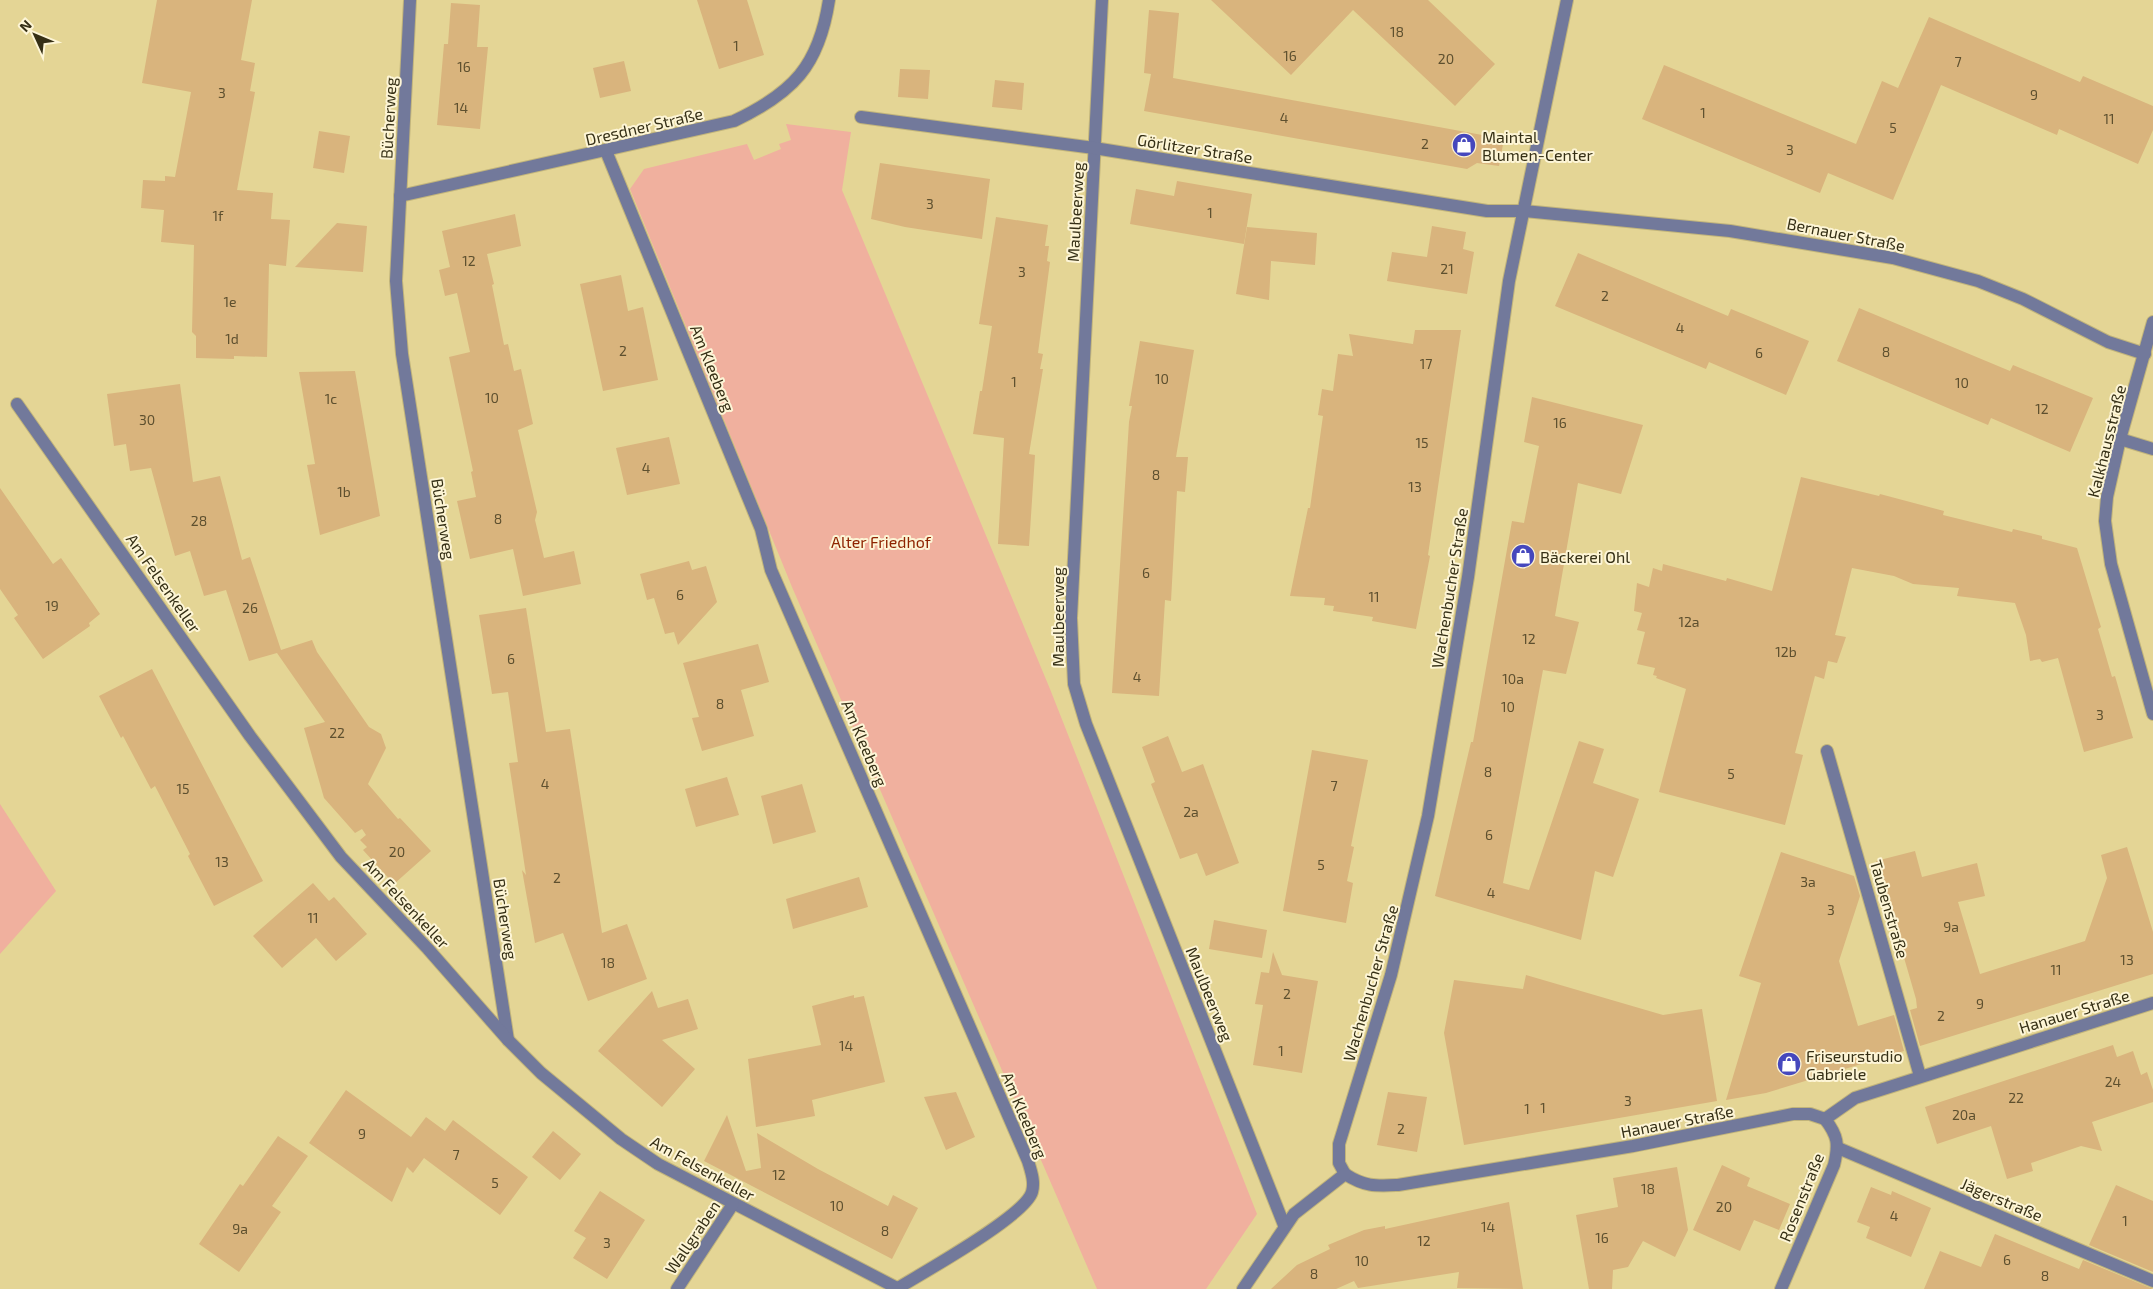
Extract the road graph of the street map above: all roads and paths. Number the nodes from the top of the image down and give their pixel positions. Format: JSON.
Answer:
{"nodes":[{"id":1,"x":410,"y":0,"type":"edge"},
{"id":2,"x":829,"y":0,"type":"edge"},
{"id":3,"x":1102,"y":0,"type":"edge"},
{"id":4,"x":1568,"y":0,"type":"edge"},
{"id":5,"x":861,"y":117,"type":"dead end"},
{"id":6,"x":1094,"y":148,"type":"junction"},
{"id":7,"x":606,"y":151,"type":"junction"},
{"id":8,"x":400,"y":196,"type":"junction"},
{"id":9,"x":1524,"y":211,"type":"junction"},
{"id":10,"x":2153,"y":322,"type":"edge"},
{"id":11,"x":2145,"y":354,"type":"junction"},
{"id":12,"x":17,"y":404,"type":"dead end"},
{"id":13,"x":2120,"y":440,"type":"junction"},
{"id":14,"x":2153,"y":449,"type":"edge"},
{"id":15,"x":2153,"y":714,"type":"edge"},
{"id":16,"x":1827,"y":751,"type":"dead end"},
{"id":17,"x":2153,"y":1003,"type":"edge"},
{"id":18,"x":508,"y":1040,"type":"junction"},
{"id":19,"x":1920,"y":1076,"type":"junction"},
{"id":20,"x":1825,"y":1119,"type":"junction"},
{"id":21,"x":1838,"y":1148,"type":"junction"},
{"id":22,"x":1345,"y":1174,"type":"junction"},
{"id":23,"x":734,"y":1204,"type":"junction"},
{"id":24,"x":1284,"y":1226,"type":"junction"},
{"id":25,"x":2153,"y":1281,"type":"edge"},
{"id":26,"x":677,"y":1289,"type":"edge"},
{"id":27,"x":899,"y":1289,"type":"edge"},
{"id":28,"x":1243,"y":1289,"type":"edge"},
{"id":29,"x":1781,"y":1289,"type":"edge"}],
"edges":[{"from":1,"to":8,"type":"street","name":"Bücherweg"},
{"from":2,"to":7,"type":"street","name":"Dresdner Straße"},
{"from":3,"to":6,"type":"street","name":"Maulbeerweg"},
{"from":4,"to":9,"type":"street","name":"Wachenbucher Straße"},
{"from":5,"to":6,"type":"street","name":"Görlitzer Straße"},
{"from":6,"to":9,"type":"street","name":"Görlitzer Straße"},
{"from":6,"to":24,"type":"street","name":"Maulbeerweg"},
{"from":7,"to":8,"type":"street","name":"Dresdner Straße"},
{"from":7,"to":27,"type":"street","name":"Am Kleeberg"},
{"from":8,"to":18,"type":"street","name":"Bücherweg"},
{"from":9,"to":11,"type":"street","name":"Bernauer Straße"},
{"from":9,"to":22,"type":"street","name":"Wachenbucher Straße"},
{"from":10,"to":11,"type":"street","name":"Kalkhausstraße"},
{"from":11,"to":13,"type":"street","name":"Kalkhausstraße"},
{"from":12,"to":18,"type":"street","name":"Am Felsenkeller"},
{"from":13,"to":14,"type":"street"},
{"from":13,"to":15,"type":"street","name":"Kalkhausstraße"},
{"from":16,"to":19,"type":"street","name":"Taubenstraße"},
{"from":17,"to":19,"type":"street","name":"Hanauer Straße"},
{"from":18,"to":23,"type":"street","name":"Am Felsenkeller"},
{"from":19,"to":20,"type":"street","name":"Hanauer Straße"},
{"from":20,"to":21,"type":"street","name":"Rosenstraße"},
{"from":20,"to":22,"type":"street","name":"Hanauer Straße"},
{"from":21,"to":25,"type":"street","name":"Jägerstraße"},
{"from":21,"to":29,"type":"street","name":"Rosenstraße"},
{"from":22,"to":24,"type":"street"},
{"from":23,"to":26,"type":"street","name":"Wallgraben"},
{"from":23,"to":27,"type":"street","name":"Am Felsenkeller"},
{"from":24,"to":28,"type":"street"}]}
